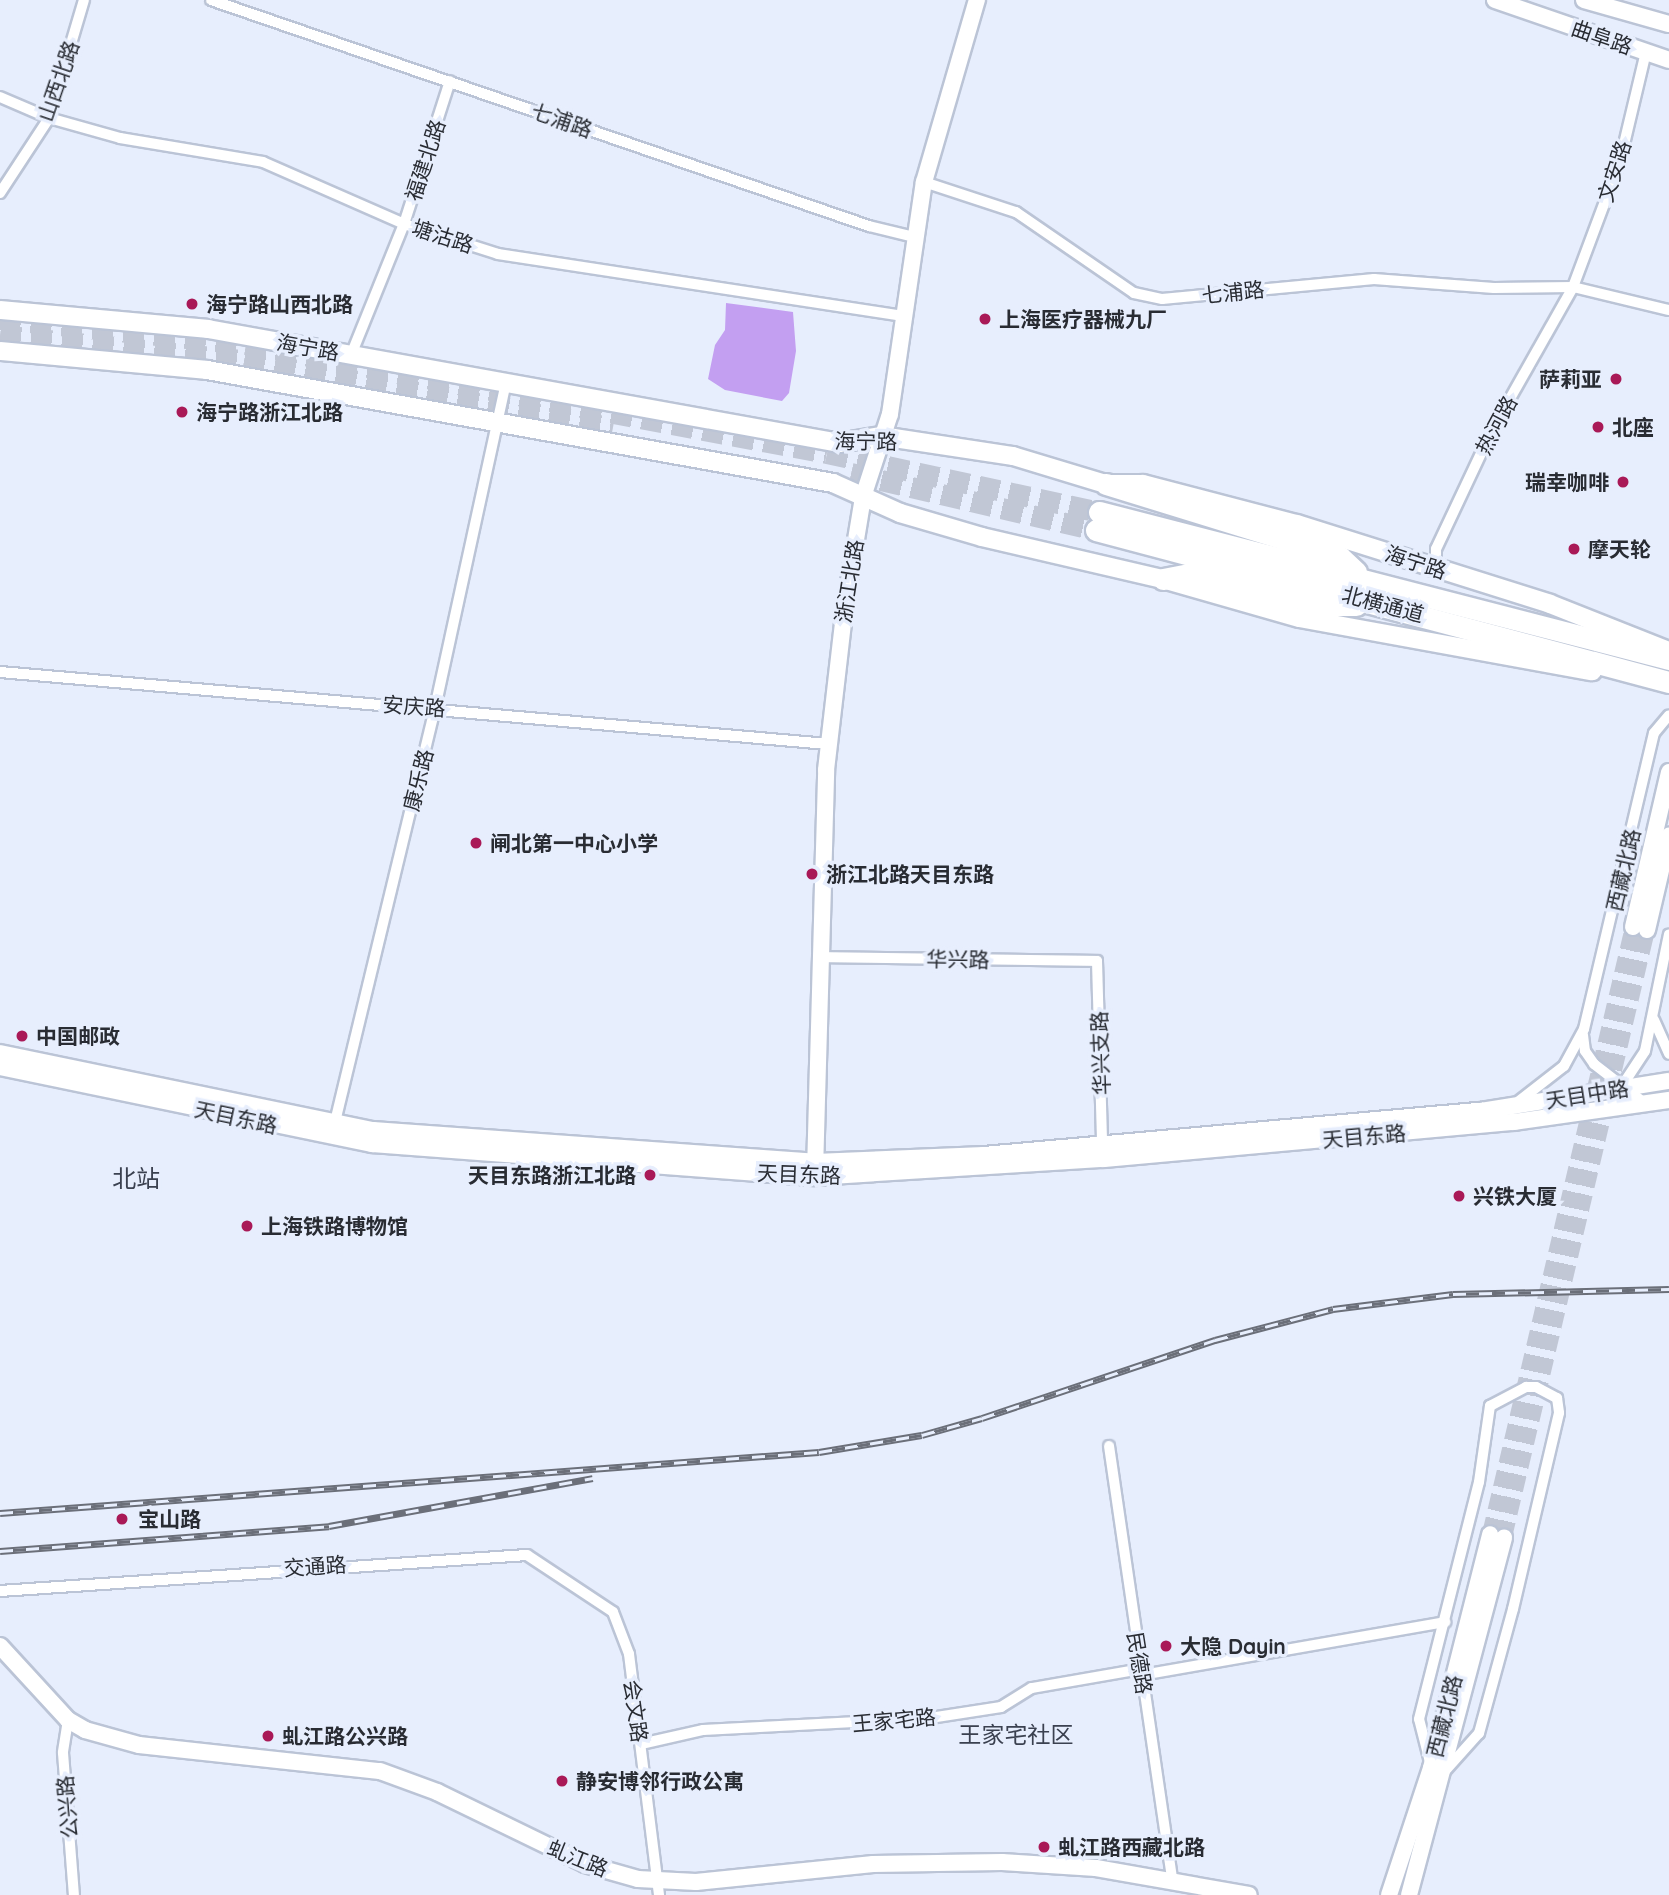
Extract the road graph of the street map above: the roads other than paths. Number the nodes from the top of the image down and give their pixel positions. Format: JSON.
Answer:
{"nodes":[{"id":1,"x":84,"y":0,"type":"edge"},
{"id":2,"x":211,"y":0,"type":"edge"},
{"id":3,"x":977,"y":0,"type":"edge"},
{"id":4,"x":1495,"y":0,"type":"edge"},
{"id":5,"x":1584,"y":0,"type":"edge"},
{"id":6,"x":1669,"y":24,"type":"edge"},
{"id":7,"x":1646,"y":52,"type":"junction"},
{"id":8,"x":1669,"y":60,"type":"edge"},
{"id":9,"x":450,"y":81,"type":"junction"},
{"id":10,"x":0,"y":97,"type":"edge"},
{"id":11,"x":49,"y":118,"type":"junction"},
{"id":12,"x":924,"y":182,"type":"junction"},
{"id":13,"x":0,"y":193,"type":"edge"},
{"id":14,"x":404,"y":224,"type":"junction"},
{"id":15,"x":914,"y":237,"type":"junction"},
{"id":16,"x":1573,"y":287,"type":"junction"},
{"id":17,"x":0,"y":310,"type":"edge"},
{"id":18,"x":1669,"y":310,"type":"edge"},
{"id":19,"x":903,"y":316,"type":"junction"},
{"id":20,"x":0,"y":351,"type":"edge"},
{"id":21,"x":351,"y":355,"type":"junction"},
{"id":22,"x":506,"y":382,"type":"junction"},
{"id":23,"x":498,"y":421,"type":"junction"},
{"id":24,"x":881,"y":436,"type":"junction"},
{"id":25,"x":1106,"y":484,"type":"junction"},
{"id":26,"x":863,"y":496,"type":"junction"},
{"id":27,"x":1436,"y":569,"type":"junction"},
{"id":28,"x":1363,"y":578,"type":"junction"},
{"id":29,"x":1163,"y":579,"type":"junction"},
{"id":30,"x":1394,"y":606,"type":"junction"},
{"id":31,"x":1461,"y":614,"type":"junction"},
{"id":32,"x":1669,"y":651,"type":"edge"},
{"id":33,"x":1669,"y":659,"type":"edge"},
{"id":34,"x":0,"y":672,"type":"edge"},
{"id":35,"x":1669,"y":682,"type":"edge"},
{"id":36,"x":1669,"y":690,"type":"edge"},
{"id":37,"x":435,"y":708,"type":"junction"},
{"id":38,"x":1669,"y":715,"type":"edge"},
{"id":39,"x":828,"y":744,"type":"junction"},
{"id":40,"x":1669,"y":772,"type":"edge"},
{"id":41,"x":1669,"y":836,"type":"edge"},
{"id":42,"x":1669,"y":934,"type":"edge"},
{"id":43,"x":819,"y":957,"type":"junction"},
{"id":44,"x":1097,"y":961,"type":"joint"},
{"id":45,"x":1653,"y":1013,"type":"junction"},
{"id":46,"x":1584,"y":1029,"type":"junction"},
{"id":47,"x":0,"y":1053,"type":"edge"},
{"id":48,"x":1669,"y":1054,"type":"edge"},
{"id":49,"x":1639,"y":1063,"type":"junction"},
{"id":50,"x":0,"y":1067,"type":"edge"},
{"id":51,"x":1601,"y":1070,"type":"junction"},
{"id":52,"x":1669,"y":1081,"type":"edge"},
{"id":53,"x":1622,"y":1087,"type":"junction"},
{"id":54,"x":1669,"y":1100,"type":"edge"},
{"id":55,"x":1647,"y":1106,"type":"junction"},
{"id":56,"x":1506,"y":1108,"type":"junction"},
{"id":57,"x":1604,"y":1112,"type":"junction"},
{"id":58,"x":333,"y":1130,"type":"junction"},
{"id":59,"x":1102,"y":1145,"type":"junction"},
{"id":60,"x":815,"y":1169,"type":"junction"},
{"id":61,"x":1109,"y":1446,"type":"dead end"},
{"id":62,"x":1497,"y":1536,"type":"tunnel mouth"},
{"id":63,"x":0,"y":1591,"type":"edge"},
{"id":64,"x":613,"y":1612,"type":"joint"},
{"id":65,"x":1445,"y":1622,"type":"junction"},
{"id":66,"x":0,"y":1646,"type":"edge"},
{"id":67,"x":1141,"y":1672,"type":"junction"},
{"id":68,"x":68,"y":1720,"type":"junction"},
{"id":69,"x":641,"y":1744,"type":"junction"},
{"id":70,"x":1438,"y":1769,"type":"junction"},
{"id":71,"x":1172,"y":1880,"type":"junction"},
{"id":72,"x":659,"y":1889,"type":"edge"},
{"id":73,"x":74,"y":1895,"type":"edge"},
{"id":74,"x":1249,"y":1895,"type":"edge"},
{"id":75,"x":1388,"y":1895,"type":"edge"},
{"id":76,"x":1409,"y":1895,"type":"edge"}],
"edges":[{"from":1,"to":11,"type":"street","name":"山西北路"},
{"from":2,"to":9,"type":"street","name":"七浦路"},
{"from":3,"to":12,"type":"main road","name":"浙江北路"},
{"from":4,"to":7,"type":"main road","name":"曲阜路"},
{"from":5,"to":6,"type":"main road","name":"曲阜路"},
{"from":7,"to":8,"type":"main road","name":"曲阜路"},
{"from":7,"to":16,"type":"street","name":"文安路"},
{"from":9,"to":14,"type":"street","name":"福建北路"},
{"from":9,"to":15,"type":"street","name":"七浦路"},
{"from":10,"to":11,"type":"street","name":"塘沽路"},
{"from":11,"to":13,"type":"street","name":"山西北路"},
{"from":11,"to":14,"type":"street","name":"塘沽路"},
{"from":12,"to":15,"type":"main road","name":"浙江北路"},
{"from":12,"to":16,"type":"street","name":"七浦路"},
{"from":14,"to":19,"type":"street","name":"塘沽路"},
{"from":14,"to":21,"type":"street","name":"福建北路"},
{"from":15,"to":19,"type":"main road","name":"浙江北路"},
{"from":16,"to":18,"type":"street","name":"七浦路"},
{"from":16,"to":27,"type":"street","name":"热河路"},
{"from":17,"to":21,"type":"main road","name":"海宁路"},
{"from":19,"to":24,"type":"main road","name":"浙江北路"},
{"from":20,"to":23,"type":"main road","name":"海宁路"},
{"from":21,"to":22,"type":"main road","name":"海宁路"},
{"from":22,"to":23,"type":"street","name":"康乐路"},
{"from":22,"to":24,"type":"main road","name":"海宁路"},
{"from":23,"to":26,"type":"main road","name":"海宁路"},
{"from":23,"to":37,"type":"street","name":"康乐路"},
{"from":24,"to":25,"type":"main road","name":"海宁路"},
{"from":24,"to":26,"type":"main road","name":"浙江北路"},
{"from":25,"to":27,"type":"main road","name":"海宁路"},
{"from":25,"to":28,"type":"highway"},
{"from":26,"to":29,"type":"main road","name":"海宁路"},
{"from":26,"to":39,"type":"main road","name":"浙江北路"},
{"from":27,"to":32,"type":"main road","name":"海宁路"},
{"from":28,"to":30,"type":"highway","name":"北横通道"},
{"from":28,"to":31,"type":"highway","name":"北横通道"},
{"from":29,"to":30,"type":"highway"},
{"from":29,"to":36,"type":"main road","name":"海宁路"},
{"from":30,"to":31,"type":"highway","name":"北横通道"},
{"from":31,"to":33,"type":"highway","name":"北横通道"},
{"from":31,"to":35,"type":"highway","name":"北横通道"},
{"from":34,"to":37,"type":"street","name":"安庆路"},
{"from":37,"to":39,"type":"street","name":"安庆路"},
{"from":37,"to":58,"type":"street","name":"康乐路"},
{"from":38,"to":46,"type":"street","name":"西藏北路"},
{"from":39,"to":43,"type":"main road","name":"浙江北路"},
{"from":40,"to":41,"type":"main road","name":"西藏北路"},
{"from":42,"to":45,"type":"street"},
{"from":43,"to":44,"type":"street","name":"华兴路"},
{"from":43,"to":60,"type":"main road","name":"浙江北路"},
{"from":44,"to":59,"type":"street","name":"华兴支路"},
{"from":45,"to":48,"type":"street"},
{"from":45,"to":49,"type":"street"},
{"from":46,"to":51,"type":"street","name":"西藏北路"},
{"from":46,"to":56,"type":"street","name":"西藏北路"},
{"from":47,"to":58,"type":"main road","name":"天目东路"},
{"from":49,"to":51,"type":"street"},
{"from":49,"to":53,"type":"street"},
{"from":50,"to":58,"type":"main road","name":"天目东路"},
{"from":51,"to":53,"type":"street","name":"西藏北路"},
{"from":52,"to":53,"type":"main road","name":"天目中路"},
{"from":53,"to":55,"type":"street","name":"西藏北路"},
{"from":53,"to":56,"type":"main road","name":"天目中路"},
{"from":53,"to":57,"type":"street"},
{"from":54,"to":55,"type":"main road","name":"天目中路"},
{"from":55,"to":57,"type":"main road","name":"天目中路"},
{"from":56,"to":59,"type":"main road","name":"天目东路"},
{"from":57,"to":60,"type":"main road","name":"天目东路"},
{"from":58,"to":60,"type":"main road","name":"天目东路"},
{"from":59,"to":60,"type":"main road","name":"天目东路"},
{"from":61,"to":67,"type":"street","name":"民德路"},
{"from":62,"to":70,"type":"main road","name":"西藏北路"},
{"from":63,"to":64,"type":"street","name":"交通路"},
{"from":64,"to":69,"type":"street","name":"会文路"},
{"from":65,"to":67,"type":"street","name":"王家宅路"},
{"from":65,"to":70,"type":"street"},
{"from":65,"to":70,"type":"street"},
{"from":66,"to":68,"type":"main road","name":"虬江路"},
{"from":67,"to":69,"type":"street","name":"王家宅路"},
{"from":67,"to":71,"type":"street","name":"民德路"},
{"from":68,"to":72,"type":"main road","name":"虬江路"},
{"from":68,"to":73,"type":"street","name":"公兴路"},
{"from":69,"to":72,"type":"street","name":"会文路"},
{"from":70,"to":75,"type":"main road","name":"西藏北路"},
{"from":70,"to":76,"type":"main road","name":"西藏北路"},
{"from":71,"to":72,"type":"main road","name":"虬江路"},
{"from":71,"to":74,"type":"main road","name":"虬江路"}]}
